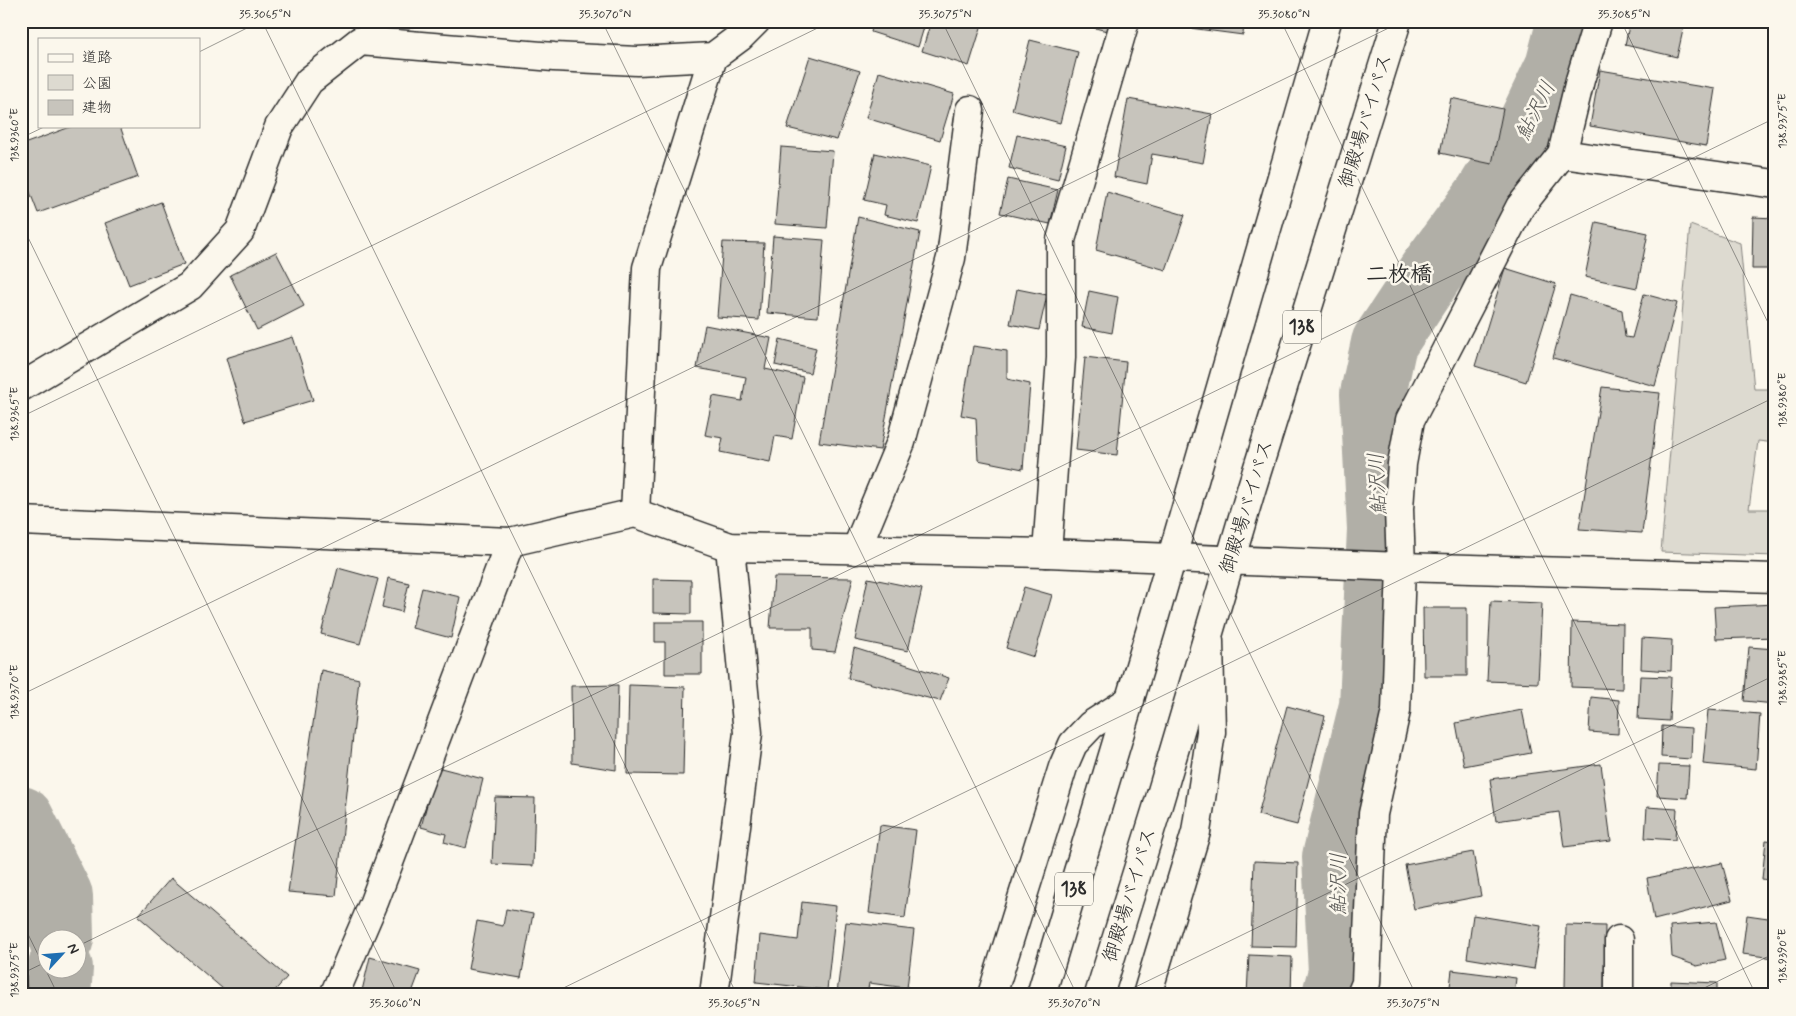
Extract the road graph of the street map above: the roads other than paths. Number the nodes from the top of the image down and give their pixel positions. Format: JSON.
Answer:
{"nodes":[{"id":1,"x":756,"y":21,"type":"edge"},
{"id":2,"x":1125,"y":21,"type":"edge"},
{"id":3,"x":1327,"y":21,"type":"edge"},
{"id":4,"x":1397,"y":21,"type":"edge"},
{"id":5,"x":1598,"y":21,"type":"edge"},
{"id":6,"x":713,"y":57,"type":"junction"},
{"id":7,"x":970,"y":110,"type":"dead end"},
{"id":8,"x":1562,"y":154,"type":"junction"},
{"id":9,"x":1775,"y":184,"type":"edge"},
{"id":10,"x":21,"y":387,"type":"edge"},
{"id":11,"x":635,"y":513,"type":"junction"},
{"id":12,"x":21,"y":521,"type":"edge"},
{"id":13,"x":510,"y":542,"type":"junction"},
{"id":14,"x":730,"y":547,"type":"junction"},
{"id":15,"x":856,"y":550,"type":"junction"},
{"id":16,"x":1047,"y":553,"type":"junction"},
{"id":17,"x":1172,"y":559,"type":"junction"},
{"id":18,"x":1230,"y":561,"type":"junction"},
{"id":19,"x":1396,"y":567,"type":"junction"},
{"id":20,"x":1775,"y":578,"type":"edge"},
{"id":21,"x":1209,"y":634,"type":"junction"},
{"id":22,"x":1130,"y":700,"type":"junction"},
{"id":23,"x":1619,"y":940,"type":"dead end"},
{"id":24,"x":334,"y":995,"type":"edge"},
{"id":25,"x":714,"y":995,"type":"edge"},
{"id":26,"x":992,"y":995,"type":"edge"},
{"id":27,"x":1041,"y":995,"type":"edge"},
{"id":28,"x":1099,"y":995,"type":"edge"},
{"id":29,"x":1147,"y":995,"type":"edge"},
{"id":30,"x":1361,"y":995,"type":"edge"},
{"id":31,"x":1619,"y":995,"type":"edge"}],
"edges":[{"from":1,"to":6,"type":"main road"},
{"from":2,"to":16,"type":"main road"},
{"from":3,"to":17,"type":"main road","number":"138"},
{"from":4,"to":18,"type":"main road","name":"御殿場バイパス","number":"138"},
{"from":5,"to":8,"type":"main road"},
{"from":6,"to":10,"type":"main road"},
{"from":6,"to":11,"type":"main road"},
{"from":7,"to":15,"type":"main road"},
{"from":8,"to":9,"type":"main road"},
{"from":8,"to":19,"type":"main road"},
{"from":11,"to":13,"type":"main road"},
{"from":11,"to":14,"type":"main road"},
{"from":12,"to":13,"type":"main road"},
{"from":13,"to":24,"type":"main road"},
{"from":14,"to":15,"type":"main road"},
{"from":14,"to":25,"type":"main road"},
{"from":15,"to":16,"type":"main road"},
{"from":16,"to":17,"type":"main road"},
{"from":17,"to":18,"type":"main road"},
{"from":17,"to":22,"type":"main road","number":"138"},
{"from":18,"to":19,"type":"main road"},
{"from":18,"to":21,"type":"main road","name":"御殿場バイパス","number":"138"},
{"from":19,"to":20,"type":"main road"},
{"from":19,"to":30,"type":"main road"},
{"from":21,"to":28,"type":"main road","name":"御殿場バイパス","number":"138"},
{"from":21,"to":29,"type":"main road"},
{"from":22,"to":26,"type":"main road"},
{"from":22,"to":27,"type":"main road","number":"138"},
{"from":23,"to":31,"type":"main road"}]}
